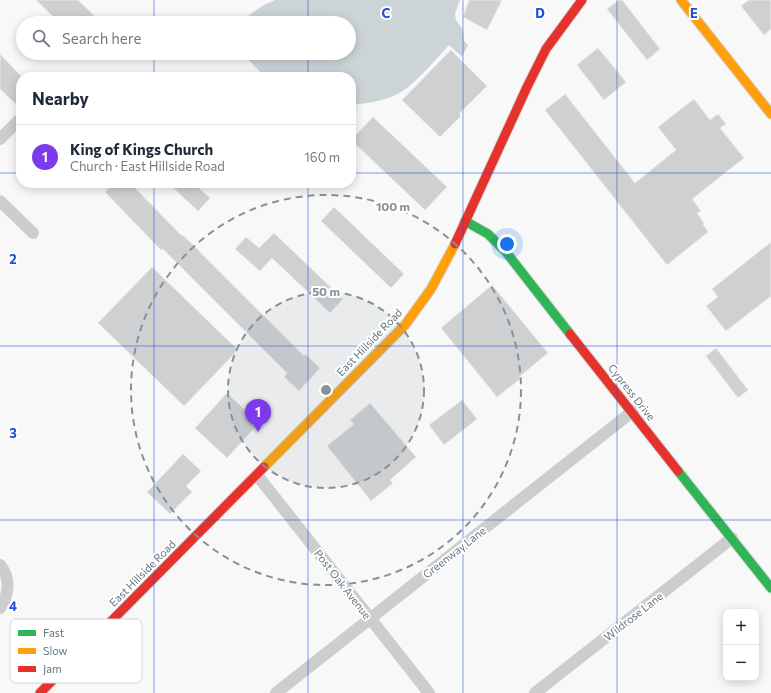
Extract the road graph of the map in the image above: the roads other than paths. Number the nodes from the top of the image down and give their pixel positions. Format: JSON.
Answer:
{"nodes":[{"id":1,"x":582,"y":0,"type":"edge"},
{"id":2,"x":681,"y":0,"type":"edge"},
{"id":3,"x":771,"y":114,"type":"edge"},
{"id":4,"x":16,"y":123,"type":"edge"},
{"id":5,"x":0,"y":138,"type":"edge"},
{"id":6,"x":0,"y":201,"type":"edge"},
{"id":7,"x":465,"y":221,"type":"junction"},
{"id":8,"x":33,"y":233,"type":"dead end"},
{"id":9,"x":633,"y":411,"type":"junction"},
{"id":10,"x":257,"y":475,"type":"junction"},
{"id":11,"x":732,"y":538,"type":"junction"},
{"id":12,"x":0,"y":565,"type":"edge"},
{"id":13,"x":771,"y":588,"type":"edge"},
{"id":14,"x":0,"y":608,"type":"edge"},
{"id":15,"x":370,"y":618,"type":"junction"},
{"id":16,"x":114,"y":619,"type":"edge"},
{"id":17,"x":50,"y":683,"type":"edge"},
{"id":18,"x":40,"y":693,"type":"edge"},
{"id":19,"x":276,"y":693,"type":"edge"},
{"id":20,"x":429,"y":693,"type":"edge"},
{"id":21,"x":535,"y":693,"type":"edge"}],
"edges":[{"from":1,"to":7,"type":"street","name":"East Hillside Road"},
{"from":2,"to":3,"type":"street"},
{"from":4,"to":5,"type":"street"},
{"from":6,"to":8,"type":"street"},
{"from":7,"to":9,"type":"street","name":"Cypress Drive"},
{"from":7,"to":10,"type":"street","name":"East Hillside Road"},
{"from":9,"to":11,"type":"street","name":"Cypress Drive"},
{"from":9,"to":15,"type":"street","name":"Greenway Lane"},
{"from":10,"to":15,"type":"street","name":"Post Oak Avenue"},
{"from":10,"to":16,"type":"street","name":"East Hillside Road"},
{"from":11,"to":13,"type":"street","name":"Cypress Drive"},
{"from":11,"to":21,"type":"street","name":"Wildrose Lane"},
{"from":12,"to":14,"type":"street"},
{"from":15,"to":19,"type":"street","name":"Greenway Lane"},
{"from":15,"to":20,"type":"street","name":"Post Oak Avenue"},
{"from":17,"to":18,"type":"street","name":"East Hillside Road"}]}
